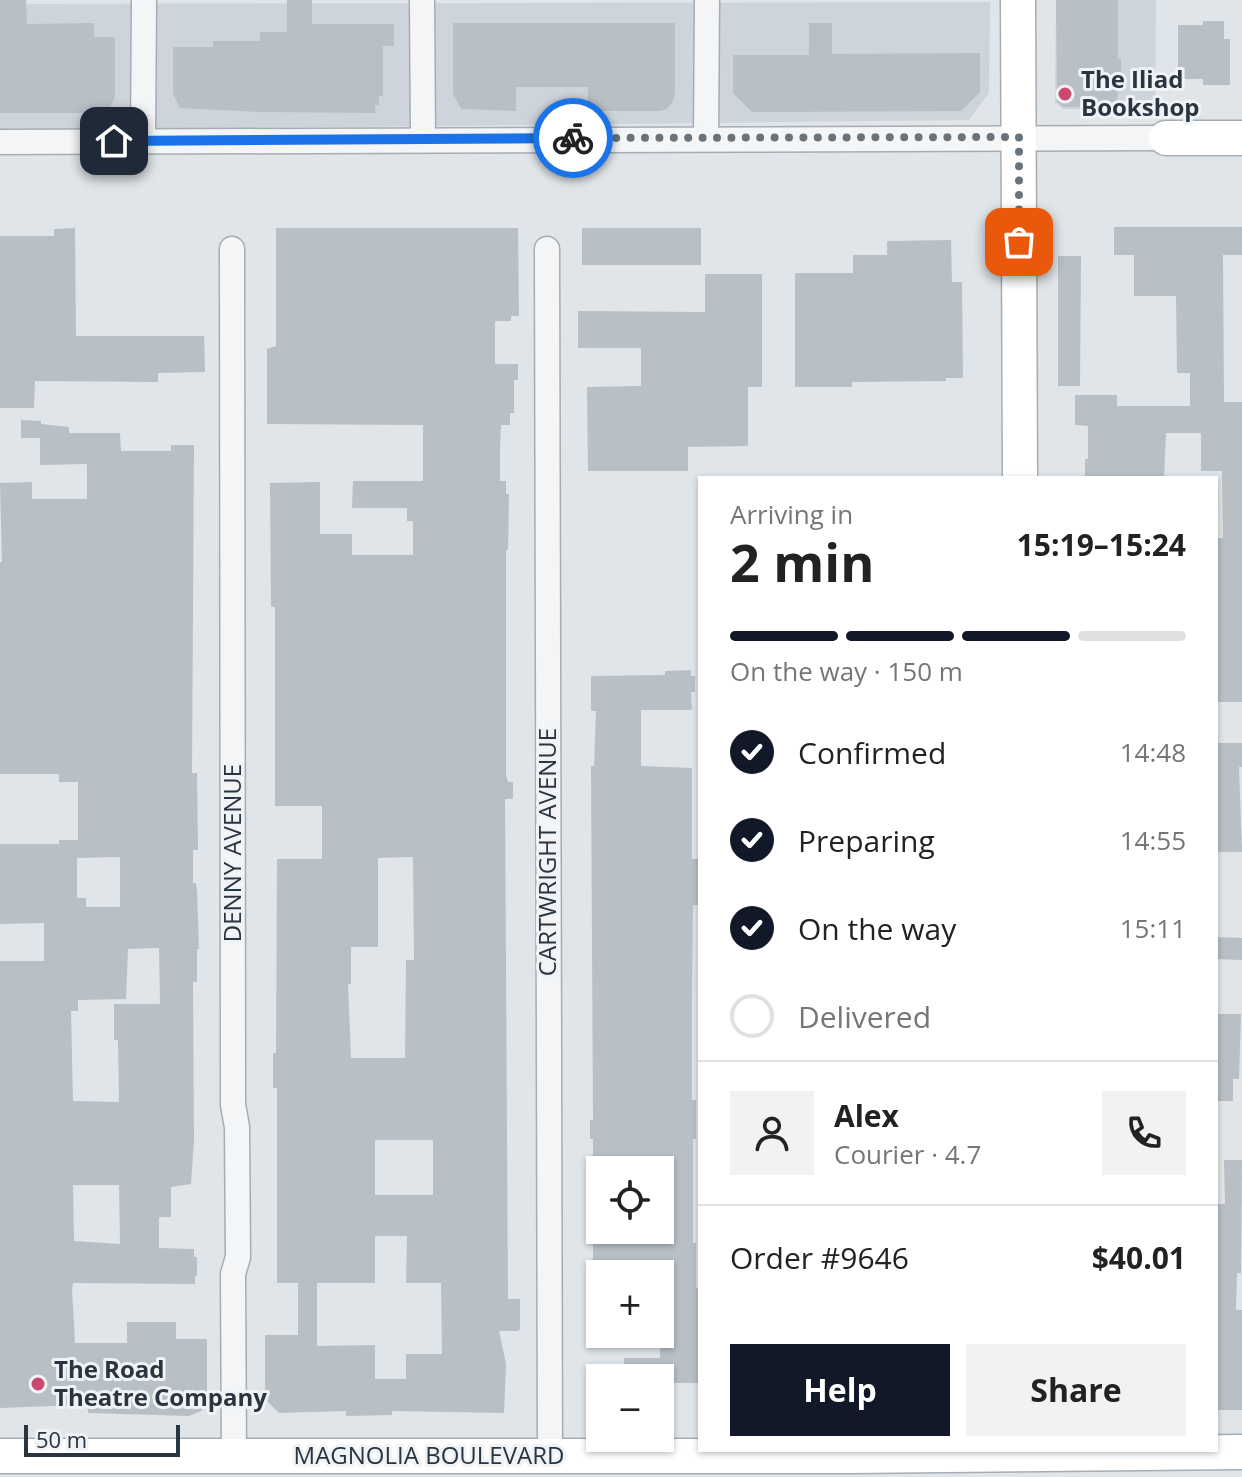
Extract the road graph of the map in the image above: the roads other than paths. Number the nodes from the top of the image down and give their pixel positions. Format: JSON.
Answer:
{"nodes":[{"id":1,"x":144,"y":0,"type":"edge"},
{"id":2,"x":422,"y":0,"type":"edge"},
{"id":3,"x":707,"y":0,"type":"edge"},
{"id":4,"x":1018,"y":0,"type":"edge"},
{"id":5,"x":1019,"y":137,"type":"junction"},
{"id":6,"x":706,"y":138,"type":"junction"},
{"id":7,"x":1166,"y":138,"type":"joint"},
{"id":8,"x":1242,"y":138,"type":"edge"},
{"id":9,"x":423,"y":139,"type":"junction"},
{"id":10,"x":143,"y":141,"type":"junction"},
{"id":11,"x":0,"y":142,"type":"edge"},
{"id":12,"x":232,"y":249,"type":"dead end"},
{"id":13,"x":547,"y":249,"type":"dead end"},
{"id":14,"x":1020,"y":476,"type":"edge"},
{"id":15,"x":1242,"y":1452,"type":"edge"},
{"id":16,"x":849,"y":1453,"type":"edge"},
{"id":17,"x":0,"y":1456,"type":"edge"},
{"id":18,"x":234,"y":1456,"type":"junction"},
{"id":19,"x":550,"y":1456,"type":"junction"},
{"id":20,"x":1021,"y":1460,"type":"edge"},
{"id":21,"x":78,"y":1466,"type":"edge"},
{"id":22,"x":687,"y":1466,"type":"edge"},
{"id":23,"x":391,"y":1467,"type":"edge"}],
"edges":[{"from":1,"to":10,"type":"street"},
{"from":2,"to":9,"type":"street"},
{"from":3,"to":6,"type":"street"},
{"from":4,"to":5,"type":"main road"},
{"from":5,"to":6,"type":"street"},
{"from":5,"to":7,"type":"street"},
{"from":5,"to":14,"type":"main road"},
{"from":6,"to":9,"type":"street"},
{"from":7,"to":8,"type":"main road"},
{"from":9,"to":10,"type":"street"},
{"from":10,"to":11,"type":"street"},
{"from":12,"to":18,"type":"street","name":"DENNY AVENUE"},
{"from":13,"to":19,"type":"street","name":"CARTWRIGHT AVENUE"},
{"from":15,"to":20,"type":"main road","name":"MAGNOLIA BOULEVARD"},
{"from":16,"to":20,"type":"main road","name":"MAGNOLIA BOULEVARD"},
{"from":16,"to":22,"type":"main road","name":"MAGNOLIA BOULEVARD"},
{"from":17,"to":21,"type":"main road","name":"MAGNOLIA BOULEVARD"},
{"from":18,"to":21,"type":"main road","name":"MAGNOLIA BOULEVARD"},
{"from":18,"to":23,"type":"main road","name":"MAGNOLIA BOULEVARD"},
{"from":19,"to":22,"type":"main road","name":"MAGNOLIA BOULEVARD"},
{"from":19,"to":23,"type":"main road","name":"MAGNOLIA BOULEVARD"}]}
